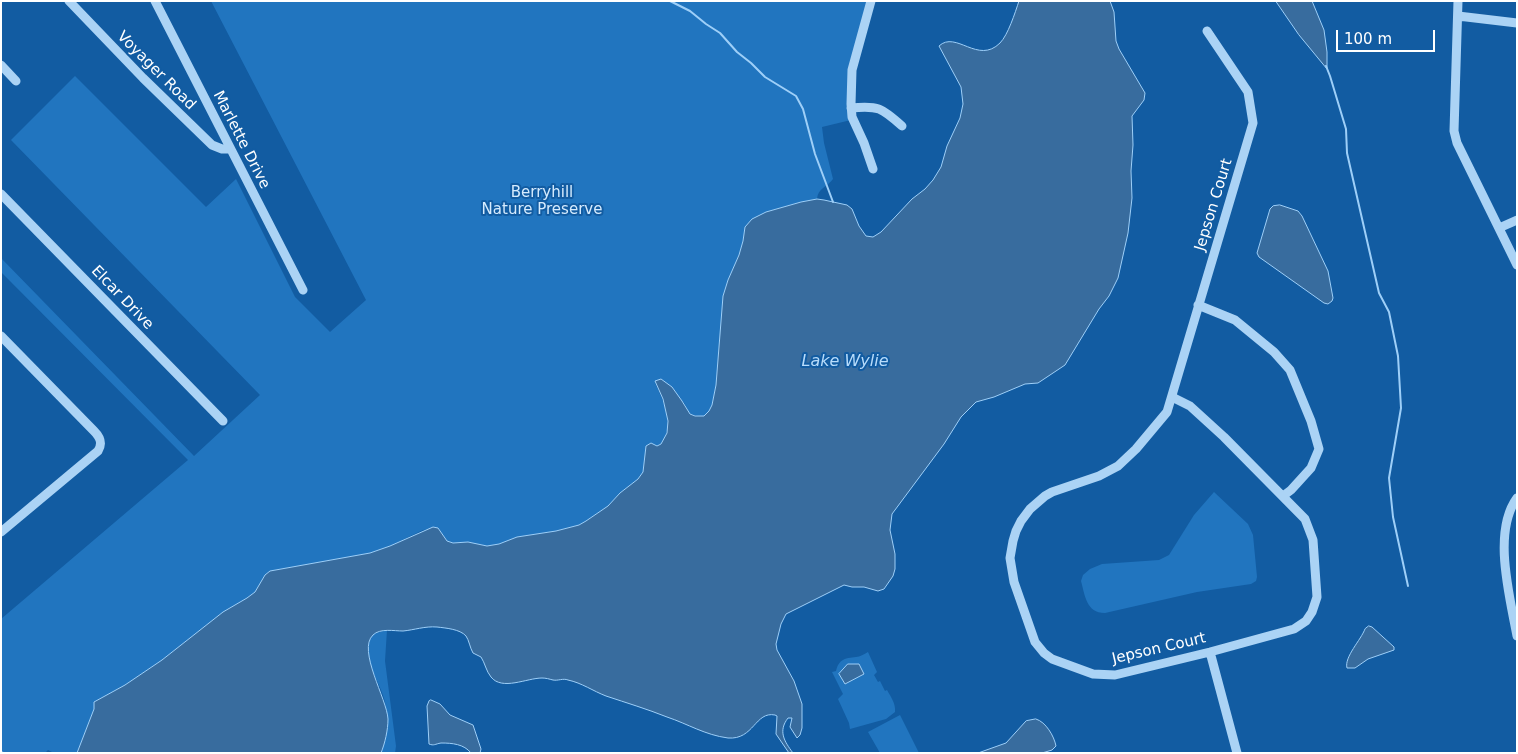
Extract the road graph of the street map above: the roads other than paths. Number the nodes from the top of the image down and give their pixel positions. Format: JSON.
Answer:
{"nodes":[{"id":1,"x":69,"y":1,"type":"edge"},
{"id":2,"x":155,"y":1,"type":"edge"},
{"id":3,"x":871,"y":1,"type":"edge"},
{"id":4,"x":1458,"y":1,"type":"edge"},
{"id":5,"x":1458,"y":16,"type":"junction"},
{"id":6,"x":1517,"y":23,"type":"edge"},
{"id":7,"x":1206,"y":31,"type":"dead end"},
{"id":8,"x":1,"y":65,"type":"edge"},
{"id":9,"x":16,"y":81,"type":"dead end"},
{"id":10,"x":851,"y":108,"type":"junction"},
{"id":11,"x":902,"y":126,"type":"dead end"},
{"id":12,"x":230,"y":149,"type":"junction"},
{"id":13,"x":873,"y":169,"type":"dead end"},
{"id":14,"x":1,"y":194,"type":"edge"},
{"id":15,"x":1517,"y":220,"type":"edge"},
{"id":16,"x":1499,"y":228,"type":"junction"},
{"id":17,"x":1517,"y":264,"type":"edge"},
{"id":18,"x":303,"y":290,"type":"dead end"},
{"id":19,"x":1198,"y":305,"type":"junction"},
{"id":20,"x":1,"y":336,"type":"edge"},
{"id":21,"x":1172,"y":397,"type":"junction"},
{"id":22,"x":223,"y":421,"type":"dead end"},
{"id":23,"x":1283,"y":496,"type":"junction"},
{"id":24,"x":1517,"y":498,"type":"edge"},
{"id":25,"x":1,"y":532,"type":"edge"},
{"id":26,"x":1513,"y":585,"type":"edge"},
{"id":27,"x":1517,"y":636,"type":"edge"},
{"id":28,"x":1210,"y":652,"type":"junction"},
{"id":29,"x":1237,"y":753,"type":"edge"}],
"edges":[{"from":1,"to":12,"type":"street","name":"Voyager Road"},
{"from":2,"to":12,"type":"street","name":"Marlette Drive"},
{"from":3,"to":10,"type":"street"},
{"from":4,"to":5,"type":"street"},
{"from":5,"to":6,"type":"street"},
{"from":5,"to":16,"type":"street"},
{"from":7,"to":19,"type":"street","name":"Jepson Court"},
{"from":8,"to":9,"type":"street"},
{"from":10,"to":11,"type":"street"},
{"from":10,"to":13,"type":"street"},
{"from":12,"to":18,"type":"street","name":"Marlette Drive"},
{"from":14,"to":22,"type":"street","name":"Elcar Drive"},
{"from":15,"to":16,"type":"street"},
{"from":16,"to":17,"type":"street"},
{"from":19,"to":21,"type":"street","name":"Jepson Court"},
{"from":19,"to":23,"type":"street"},
{"from":20,"to":25,"type":"street"},
{"from":21,"to":23,"type":"street","name":"Jepson Court"},
{"from":21,"to":28,"type":"street","name":"Jepson Court"},
{"from":23,"to":28,"type":"street","name":"Jepson Court"},
{"from":24,"to":26,"type":"street"},
{"from":26,"to":27,"type":"street"},
{"from":28,"to":29,"type":"street"}]}
